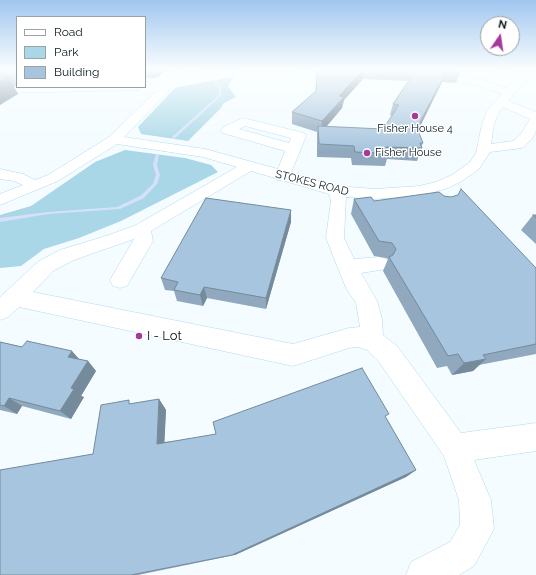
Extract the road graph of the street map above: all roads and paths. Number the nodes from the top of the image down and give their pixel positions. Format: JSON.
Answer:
{"nodes":[{"id":1,"x":157,"y":97,"type":"edge"},
{"id":2,"x":505,"y":98,"type":"joint"},
{"id":3,"x":536,"y":119,"type":"edge"},
{"id":4,"x":114,"y":140,"type":"junction"},
{"id":5,"x":484,"y":148,"type":"junction"},
{"id":6,"x":293,"y":149,"type":"dead end"},
{"id":7,"x":249,"y":166,"type":"junction"},
{"id":8,"x":0,"y":174,"type":"edge"},
{"id":9,"x":282,"y":177,"type":"junction"},
{"id":10,"x":32,"y":187,"type":"junction"},
{"id":11,"x":425,"y":190,"type":"junction"},
{"id":12,"x":337,"y":191,"type":"junction"},
{"id":13,"x":0,"y":200,"type":"edge"},
{"id":14,"x":438,"y":201,"type":"edge"},
{"id":15,"x":142,"y":228,"type":"junction"},
{"id":16,"x":379,"y":264,"type":"dead end"},
{"id":17,"x":347,"y":267,"type":"junction"},
{"id":18,"x":120,"y":280,"type":"dead end"},
{"id":19,"x":9,"y":297,"type":"edge"},
{"id":20,"x":372,"y":341,"type":"junction"},
{"id":21,"x":536,"y":436,"type":"edge"},
{"id":22,"x":455,"y":448,"type":"junction"},
{"id":23,"x":424,"y":575,"type":"edge"}],
"edges":[{"from":1,"to":4,"type":"street"},
{"from":2,"to":3,"type":"street"},
{"from":2,"to":5,"type":"street","name":"STOKES ROAD"},
{"from":3,"to":5,"type":"street"},
{"from":4,"to":7,"type":"street","name":"STOKES ROAD"},
{"from":4,"to":10,"type":"street"},
{"from":5,"to":11,"type":"street","name":"STOKES ROAD"},
{"from":6,"to":9,"type":"street"},
{"from":7,"to":9,"type":"street","name":"STOKES ROAD"},
{"from":7,"to":15,"type":"street"},
{"from":8,"to":10,"type":"street"},
{"from":9,"to":12,"type":"street","name":"STOKES ROAD"},
{"from":10,"to":13,"type":"street"},
{"from":11,"to":12,"type":"street","name":"STOKES ROAD"},
{"from":11,"to":14,"type":"street"},
{"from":12,"to":17,"type":"street"},
{"from":15,"to":18,"type":"street"},
{"from":15,"to":19,"type":"street"},
{"from":16,"to":17,"type":"street"},
{"from":17,"to":20,"type":"street"},
{"from":19,"to":20,"type":"street"},
{"from":20,"to":22,"type":"street"},
{"from":21,"to":22,"type":"street"},
{"from":22,"to":23,"type":"street"}]}
